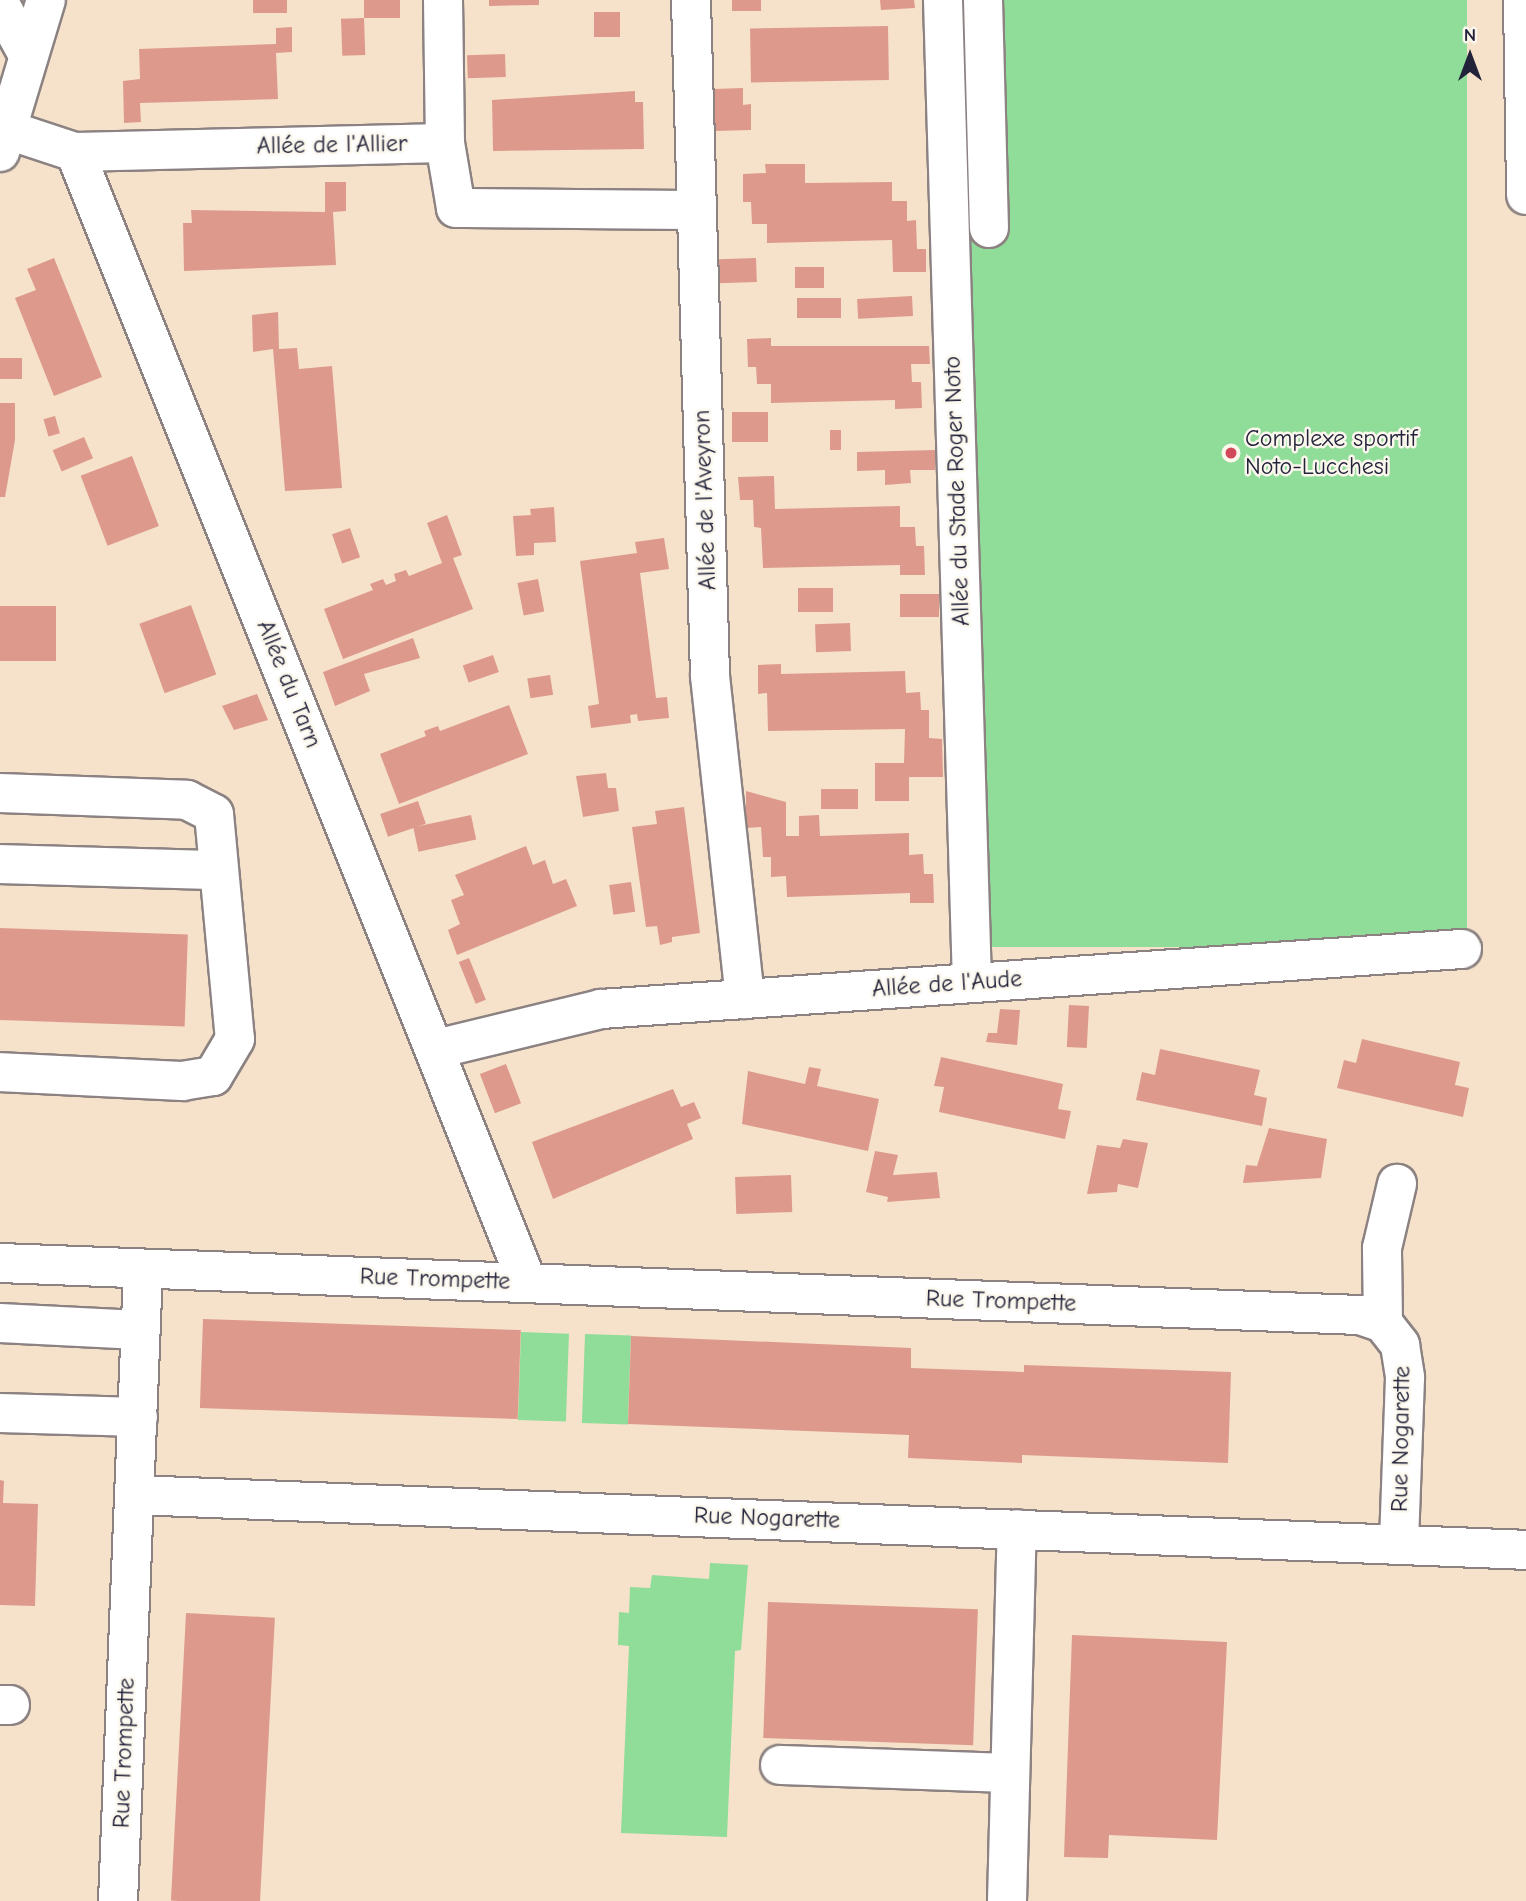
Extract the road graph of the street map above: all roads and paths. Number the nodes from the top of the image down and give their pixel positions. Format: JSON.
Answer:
{"nodes":[{"id":1,"x":46,"y":0,"type":"edge"},
{"id":2,"x":443,"y":0,"type":"edge"},
{"id":3,"x":691,"y":0,"type":"edge"},
{"id":4,"x":943,"y":0,"type":"edge"},
{"id":5,"x":983,"y":0,"type":"edge"},
{"id":6,"x":1522,"y":0,"type":"edge"},
{"id":7,"x":0,"y":4,"type":"edge"},
{"id":8,"x":28,"y":55,"type":"junction"},
{"id":9,"x":4,"y":141,"type":"edge"},
{"id":10,"x":445,"y":143,"type":"junction"},
{"id":11,"x":75,"y":152,"type":"junction"},
{"id":12,"x":1526,"y":176,"type":"edge"},
{"id":13,"x":1526,"y":195,"type":"edge"},
{"id":14,"x":697,"y":210,"type":"junction"},
{"id":15,"x":989,"y":228,"type":"dead end"},
{"id":16,"x":0,"y":793,"type":"edge"},
{"id":17,"x":0,"y":864,"type":"edge"},
{"id":18,"x":219,"y":870,"type":"junction"},
{"id":19,"x":1462,"y":949,"type":"dead end"},
{"id":20,"x":972,"y":981,"type":"junction"},
{"id":21,"x":745,"y":999,"type":"junction"},
{"id":22,"x":436,"y":1049,"type":"junction"},
{"id":23,"x":0,"y":1072,"type":"edge"},
{"id":24,"x":1397,"y":1184,"type":"dead end"},
{"id":25,"x":0,"y":1262,"type":"edge"},
{"id":26,"x":143,"y":1269,"type":"junction"},
{"id":27,"x":527,"y":1282,"type":"junction"},
{"id":28,"x":1371,"y":1319,"type":"junction"},
{"id":29,"x":0,"y":1323,"type":"edge"},
{"id":30,"x":139,"y":1329,"type":"junction"},
{"id":31,"x":0,"y":1413,"type":"edge"},
{"id":32,"x":138,"y":1418,"type":"junction"},
{"id":33,"x":135,"y":1495,"type":"junction"},
{"id":34,"x":1017,"y":1529,"type":"junction"},
{"id":35,"x":1399,"y":1543,"type":"junction"},
{"id":36,"x":1526,"y":1550,"type":"edge"},
{"id":37,"x":780,"y":1765,"type":"dead end"},
{"id":38,"x":1010,"y":1773,"type":"junction"},
{"id":39,"x":118,"y":1901,"type":"edge"},
{"id":40,"x":1007,"y":1901,"type":"edge"}],
"edges":[{"from":1,"to":8,"type":"street"},
{"from":2,"to":10,"type":"street"},
{"from":3,"to":14,"type":"street","name":"Allée de l'Aveyron"},
{"from":4,"to":20,"type":"street","name":"Allée du Stade Roger Noto"},
{"from":5,"to":15,"type":"street"},
{"from":6,"to":12,"type":"street"},
{"from":7,"to":8,"type":"street"},
{"from":8,"to":9,"type":"street"},
{"from":9,"to":11,"type":"street"},
{"from":10,"to":11,"type":"street","name":"Allée de l'Allier"},
{"from":10,"to":14,"type":"street"},
{"from":11,"to":22,"type":"street","name":"Allée du Tarn"},
{"from":12,"to":13,"type":"street"},
{"from":14,"to":21,"type":"street","name":"Allée de l'Aveyron"},
{"from":16,"to":18,"type":"street"},
{"from":17,"to":18,"type":"street"},
{"from":18,"to":23,"type":"street"},
{"from":19,"to":20,"type":"street","name":"Allée de l'Aude"},
{"from":20,"to":21,"type":"street","name":"Allée de l'Aude"},
{"from":21,"to":22,"type":"street","name":"Allée de l'Aude"},
{"from":22,"to":27,"type":"street","name":"Allée du Tarn"},
{"from":24,"to":28,"type":"street"},
{"from":25,"to":26,"type":"street"},
{"from":26,"to":27,"type":"street","name":"Rue Trompette"},
{"from":26,"to":30,"type":"street","name":"Rue Trompette"},
{"from":27,"to":28,"type":"street","name":"Rue Trompette"},
{"from":28,"to":35,"type":"street","name":"Rue Nogarette"},
{"from":29,"to":30,"type":"street"},
{"from":30,"to":32,"type":"street","name":"Rue Trompette"},
{"from":31,"to":32,"type":"street"},
{"from":32,"to":33,"type":"street","name":"Rue Trompette"},
{"from":33,"to":34,"type":"street","name":"Rue Nogarette"},
{"from":33,"to":39,"type":"street","name":"Rue Trompette"},
{"from":34,"to":35,"type":"street","name":"Rue Nogarette"},
{"from":34,"to":38,"type":"street"},
{"from":35,"to":36,"type":"street","name":"Rue Nogarette"},
{"from":37,"to":38,"type":"street"},
{"from":38,"to":40,"type":"street"}]}
